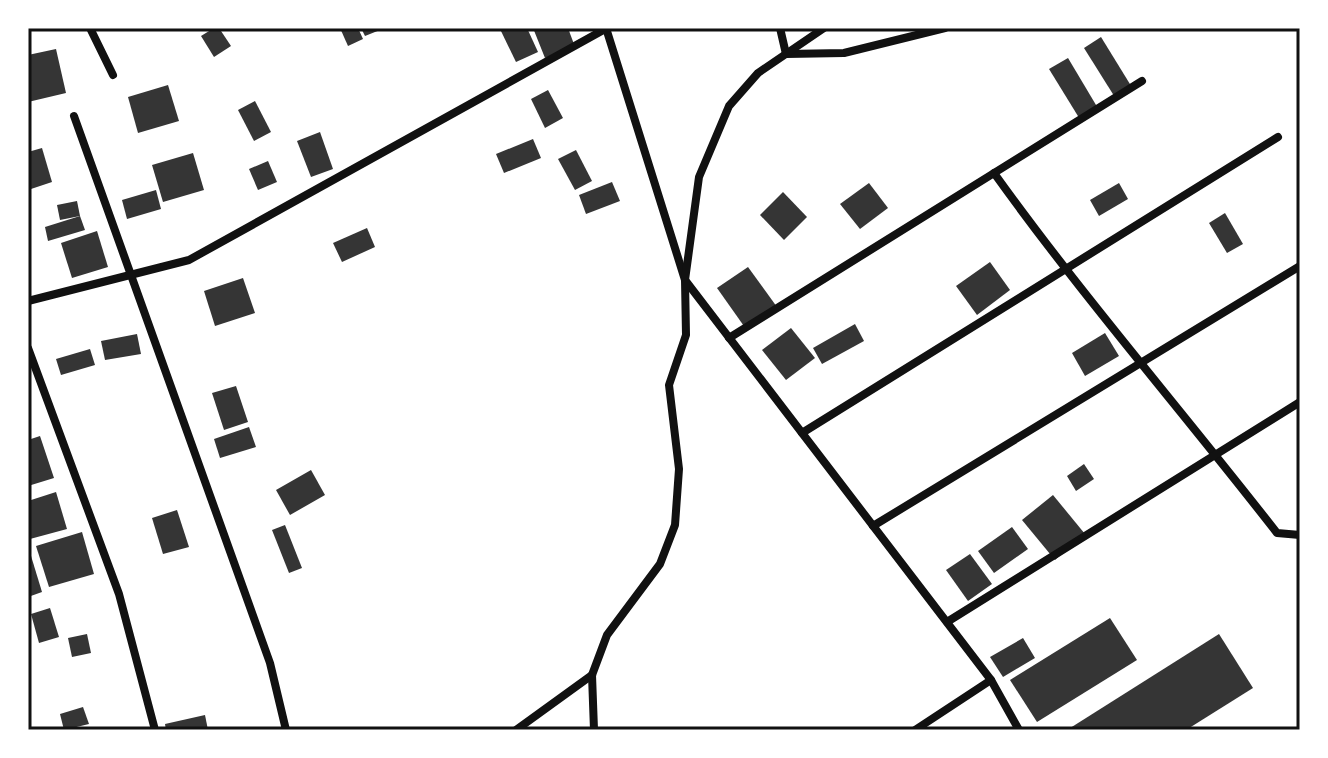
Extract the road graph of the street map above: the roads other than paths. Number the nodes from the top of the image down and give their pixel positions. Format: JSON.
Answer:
{"nodes":[{"id":1,"x":90,"y":28,"type":"edge"},
{"id":2,"x":606,"y":28,"type":"edge"},
{"id":3,"x":780,"y":28,"type":"edge"},
{"id":4,"x":824,"y":28,"type":"edge"},
{"id":5,"x":945,"y":28,"type":"edge"},
{"id":6,"x":786,"y":54,"type":"junction"},
{"id":7,"x":113,"y":75,"type":"dead end"},
{"id":8,"x":1142,"y":81,"type":"dead end"},
{"id":9,"x":74,"y":116,"type":"dead end"},
{"id":10,"x":1278,"y":137,"type":"dead end"},
{"id":11,"x":994,"y":173,"type":"junction"},
{"id":12,"x":1300,"y":266,"type":"edge"},
{"id":13,"x":1063,"y":270,"type":"junction"},
{"id":14,"x":129,"y":275,"type":"junction"},
{"id":15,"x":685,"y":280,"type":"junction"},
{"id":16,"x":28,"y":301,"type":"edge"},
{"id":17,"x":729,"y":338,"type":"junction"},
{"id":18,"x":28,"y":348,"type":"edge"},
{"id":19,"x":1142,"y":362,"type":"junction"},
{"id":20,"x":1300,"y":402,"type":"edge"},
{"id":21,"x":802,"y":433,"type":"junction"},
{"id":22,"x":1216,"y":454,"type":"junction"},
{"id":23,"x":873,"y":526,"type":"junction"},
{"id":24,"x":1300,"y":535,"type":"edge"},
{"id":25,"x":947,"y":622,"type":"junction"},
{"id":26,"x":592,"y":675,"type":"junction"},
{"id":27,"x":991,"y":680,"type":"junction"},
{"id":28,"x":155,"y":730,"type":"edge"},
{"id":29,"x":286,"y":730,"type":"edge"},
{"id":30,"x":516,"y":730,"type":"edge"},
{"id":31,"x":594,"y":730,"type":"edge"},
{"id":32,"x":915,"y":730,"type":"edge"},
{"id":33,"x":1019,"y":730,"type":"edge"}],
"edges":[{"from":1,"to":7,"type":"street"},
{"from":2,"to":14,"type":"street"},
{"from":2,"to":15,"type":"street"},
{"from":3,"to":6,"type":"street"},
{"from":4,"to":6,"type":"street"},
{"from":5,"to":6,"type":"street"},
{"from":6,"to":15,"type":"street"},
{"from":8,"to":11,"type":"street"},
{"from":9,"to":14,"type":"street"},
{"from":10,"to":13,"type":"street"},
{"from":11,"to":13,"type":"street"},
{"from":11,"to":17,"type":"street"},
{"from":12,"to":19,"type":"street"},
{"from":13,"to":19,"type":"street"},
{"from":13,"to":21,"type":"street"},
{"from":14,"to":16,"type":"street"},
{"from":14,"to":29,"type":"street"},
{"from":15,"to":17,"type":"street"},
{"from":15,"to":26,"type":"street"},
{"from":17,"to":21,"type":"street"},
{"from":18,"to":28,"type":"street"},
{"from":19,"to":22,"type":"street"},
{"from":19,"to":23,"type":"street"},
{"from":20,"to":22,"type":"street"},
{"from":21,"to":23,"type":"street"},
{"from":22,"to":24,"type":"street"},
{"from":22,"to":25,"type":"street"},
{"from":23,"to":25,"type":"street"},
{"from":25,"to":27,"type":"street"},
{"from":26,"to":30,"type":"street"},
{"from":26,"to":31,"type":"street"},
{"from":27,"to":32,"type":"street"},
{"from":27,"to":33,"type":"street"}]}
